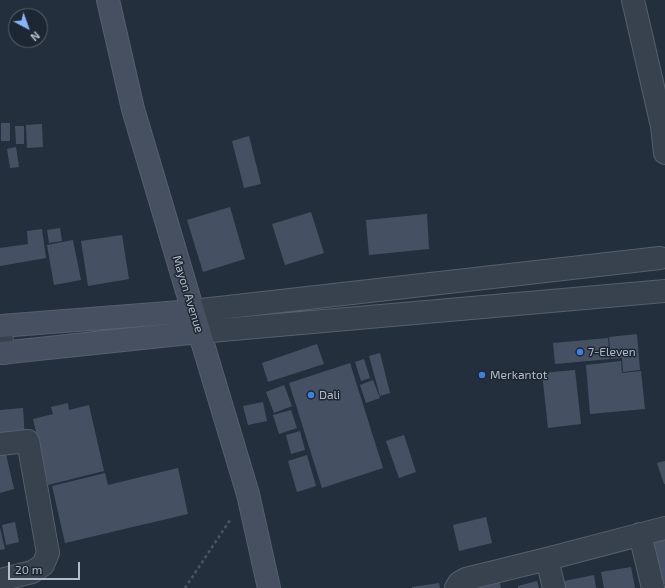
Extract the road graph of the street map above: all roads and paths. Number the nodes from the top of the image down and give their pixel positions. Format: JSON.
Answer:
{"nodes":[{"id":1,"x":108,"y":0,"type":"edge"},
{"id":2,"x":634,"y":0,"type":"edge"},
{"id":3,"x":664,"y":130,"type":"edge"},
{"id":4,"x":665,"y":154,"type":"edge"},
{"id":5,"x":662,"y":254,"type":"edge"},
{"id":6,"x":665,"y":291,"type":"edge"},
{"id":7,"x":193,"y":311,"type":"junction"},
{"id":8,"x":0,"y":326,"type":"edge"},
{"id":9,"x":0,"y":330,"type":"edge"},
{"id":10,"x":199,"y":332,"type":"junction"},
{"id":11,"x":2,"y":353,"type":"edge"},
{"id":12,"x":0,"y":444,"type":"edge"},
{"id":13,"x":248,"y":494,"type":"junction"},
{"id":14,"x":665,"y":528,"type":"edge"},
{"id":15,"x":640,"y":534,"type":"junction"},
{"id":16,"x":547,"y":559,"type":"junction"},
{"id":17,"x":0,"y":580,"type":"edge"},
{"id":18,"x":457,"y":585,"type":"edge"},
{"id":19,"x":185,"y":588,"type":"edge"},
{"id":20,"x":269,"y":588,"type":"edge"},
{"id":21,"x":554,"y":588,"type":"edge"},
{"id":22,"x":653,"y":588,"type":"edge"}],
"edges":[{"from":1,"to":7,"type":"main road","name":"Mayon Avenue"},
{"from":2,"to":3,"type":"street"},
{"from":3,"to":4,"type":"street"},
{"from":5,"to":6,"type":"street"},
{"from":5,"to":7,"type":"street"},
{"from":6,"to":10,"type":"street"},
{"from":7,"to":8,"type":"main road"},
{"from":7,"to":10,"type":"main road","name":"Mayon Avenue"},
{"from":9,"to":11,"type":"street"},
{"from":10,"to":11,"type":"main road"},
{"from":10,"to":13,"type":"main road","name":"Mayon Avenue"},
{"from":12,"to":17,"type":"street"},
{"from":13,"to":19,"type":"path"},
{"from":13,"to":20,"type":"main road","name":"Mayon Avenue"},
{"from":14,"to":15,"type":"street"},
{"from":15,"to":16,"type":"street"},
{"from":15,"to":22,"type":"street"},
{"from":16,"to":18,"type":"street"},
{"from":16,"to":21,"type":"street"}]}
